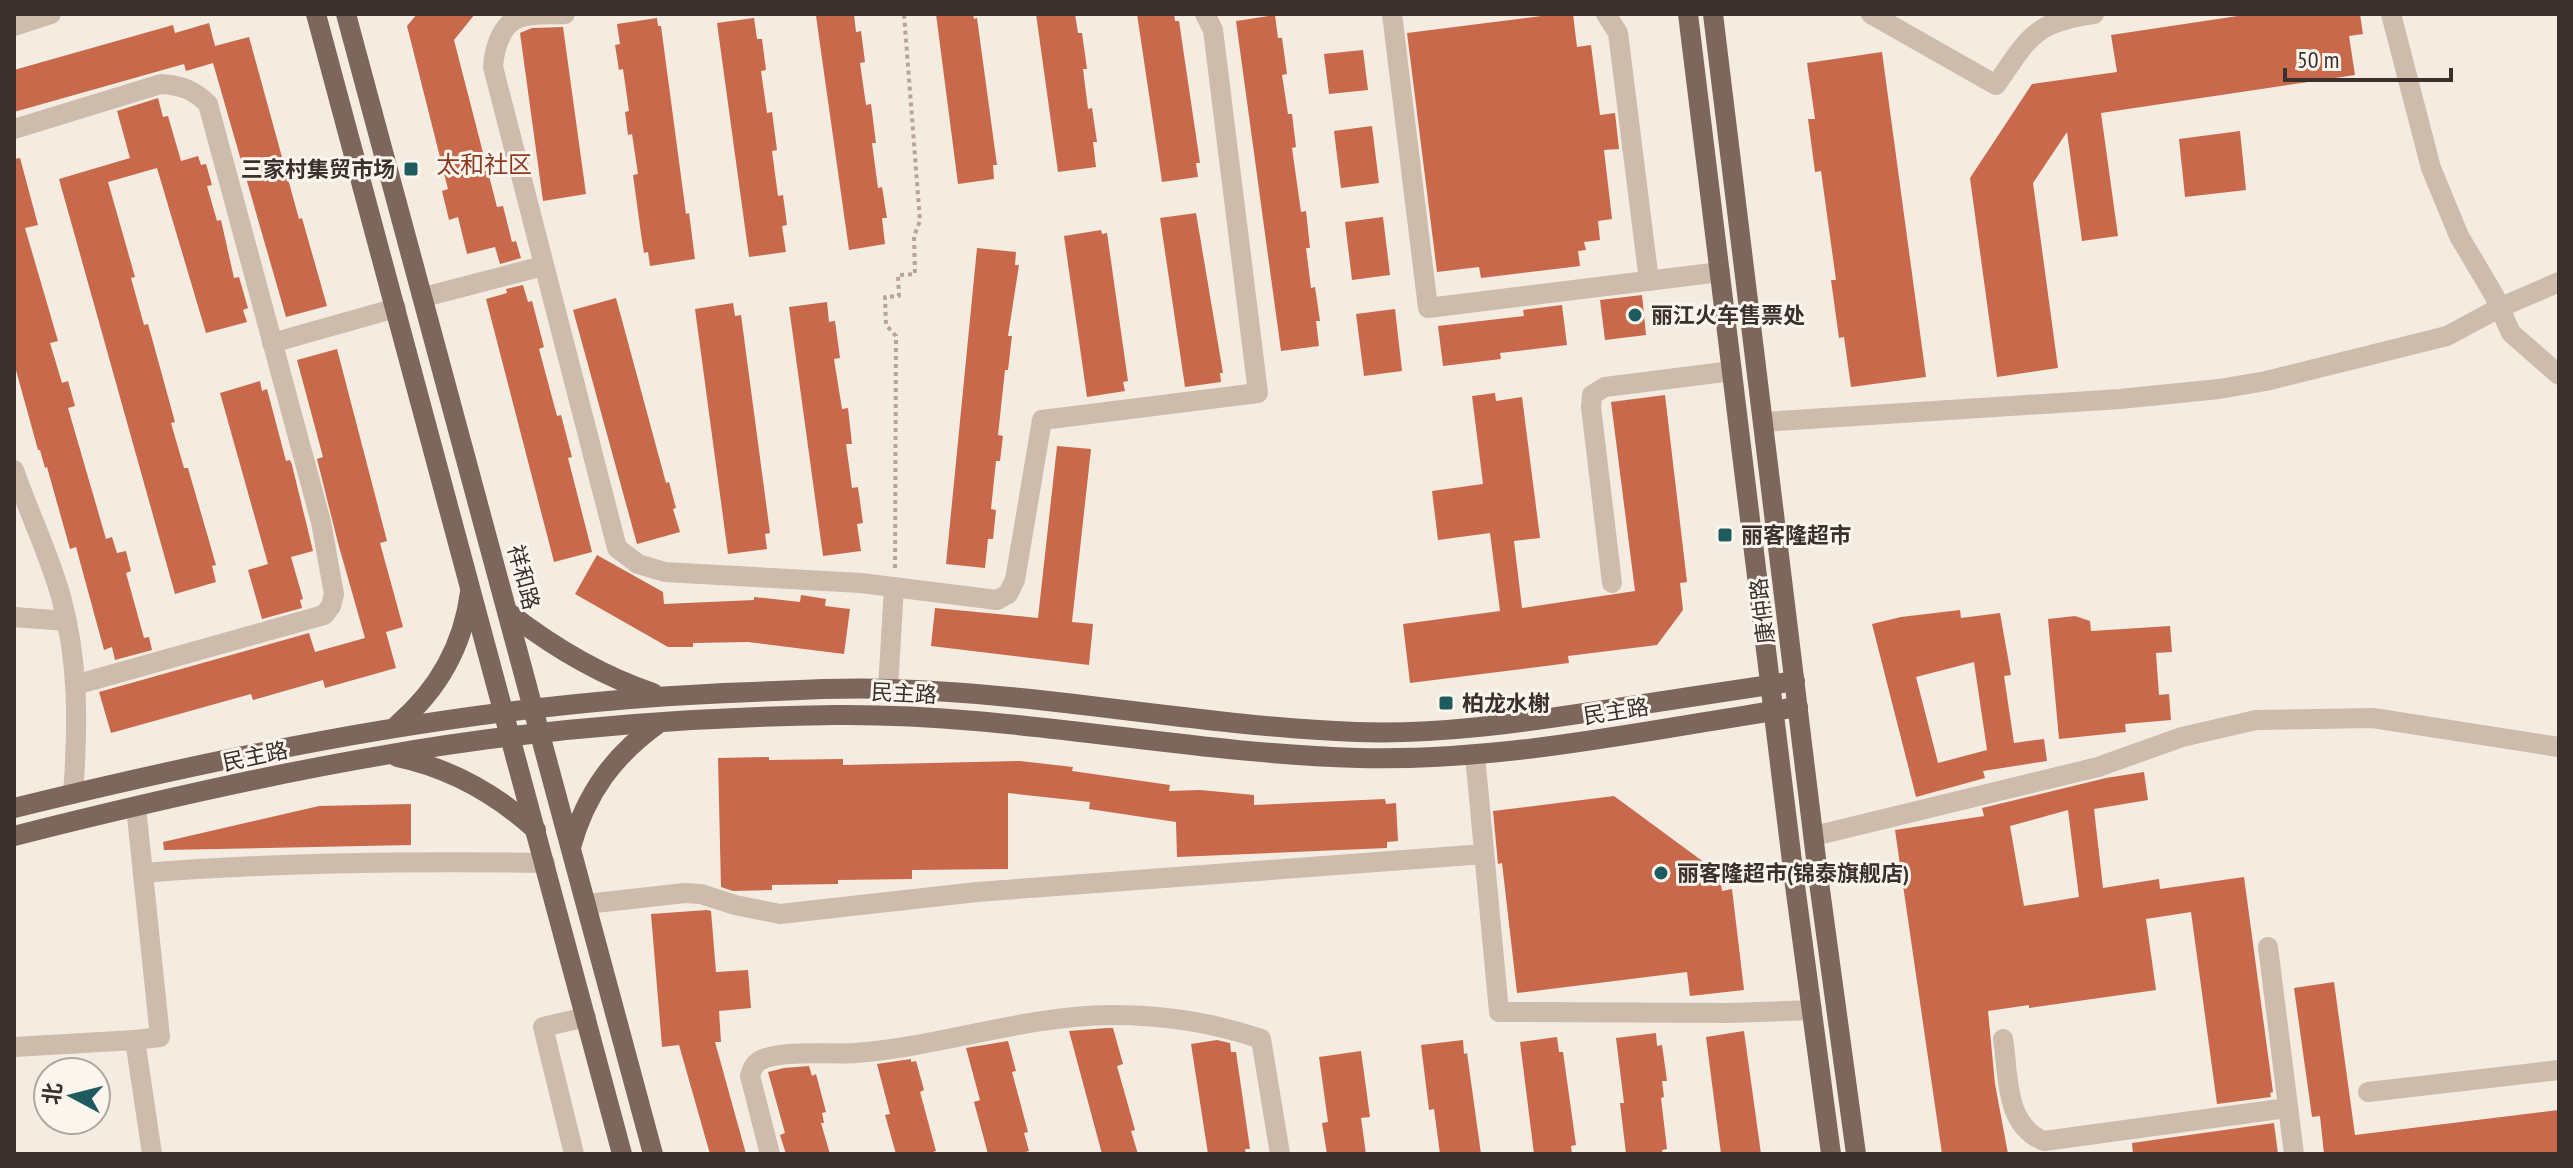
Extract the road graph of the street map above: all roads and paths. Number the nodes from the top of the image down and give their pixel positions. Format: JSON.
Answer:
{"nodes":[{"id":1,"x":51,"y":14,"type":"edge"},
{"id":2,"x":316,"y":14,"type":"edge"},
{"id":3,"x":346,"y":14,"type":"edge"},
{"id":4,"x":565,"y":14,"type":"edge"},
{"id":5,"x":904,"y":14,"type":"edge"},
{"id":6,"x":1205,"y":14,"type":"edge"},
{"id":7,"x":1392,"y":14,"type":"edge"},
{"id":8,"x":1606,"y":14,"type":"edge"},
{"id":9,"x":1688,"y":14,"type":"edge"},
{"id":10,"x":1713,"y":14,"type":"edge"},
{"id":11,"x":1871,"y":14,"type":"edge"},
{"id":12,"x":2094,"y":14,"type":"edge"},
{"id":13,"x":2391,"y":14,"type":"edge"},
{"id":14,"x":14,"y":26,"type":"edge"},
{"id":15,"x":14,"y":129,"type":"edge"},
{"id":16,"x":543,"y":266,"type":"junction"},
{"id":17,"x":1720,"y":272,"type":"junction"},
{"id":18,"x":1649,"y":281,"type":"junction"},
{"id":19,"x":2559,"y":282,"type":"edge"},
{"id":20,"x":424,"y":297,"type":"junction"},
{"id":21,"x":396,"y":308,"type":"junction"},
{"id":22,"x":2499,"y":308,"type":"junction"},
{"id":23,"x":272,"y":343,"type":"junction"},
{"id":24,"x":1732,"y":371,"type":"junction"},
{"id":25,"x":2559,"y":375,"type":"edge"},
{"id":26,"x":1763,"y":422,"type":"junction"},
{"id":27,"x":14,"y":470,"type":"edge"},
{"id":28,"x":1612,"y":583,"type":"dead end"},
{"id":29,"x":471,"y":584,"type":"junction"},
{"id":30,"x":894,"y":587,"type":"junction"},
{"id":31,"x":509,"y":613,"type":"junction"},
{"id":32,"x":14,"y":617,"type":"edge"},
{"id":33,"x":66,"y":621,"type":"junction"},
{"id":34,"x":1795,"y":681,"type":"junction"},
{"id":35,"x":75,"y":685,"type":"junction"},
{"id":36,"x":1770,"y":685,"type":"junction"},
{"id":37,"x":888,"y":689,"type":"junction"},
{"id":38,"x":660,"y":696,"type":"junction"},
{"id":39,"x":1798,"y":707,"type":"junction"},
{"id":40,"x":534,"y":708,"type":"junction"},
{"id":41,"x":504,"y":711,"type":"junction"},
{"id":42,"x":1773,"y":711,"type":"junction"},
{"id":43,"x":659,"y":723,"type":"junction"},
{"id":44,"x":396,"y":726,"type":"junction"},
{"id":45,"x":541,"y":733,"type":"junction"},
{"id":46,"x":511,"y":737,"type":"junction"},
{"id":47,"x":2559,"y":747,"type":"edge"},
{"id":48,"x":385,"y":755,"type":"junction"},
{"id":49,"x":1475,"y":755,"type":"junction"},
{"id":50,"x":73,"y":794,"type":"junction"},
{"id":51,"x":136,"y":807,"type":"junction"},
{"id":52,"x":14,"y":808,"type":"edge"},
{"id":53,"x":536,"y":830,"type":"junction"},
{"id":54,"x":14,"y":836,"type":"edge"},
{"id":55,"x":1814,"y":836,"type":"junction"},
{"id":56,"x":571,"y":847,"type":"junction"},
{"id":57,"x":1484,"y":854,"type":"junction"},
{"id":58,"x":545,"y":863,"type":"junction"},
{"id":59,"x":143,"y":873,"type":"junction"},
{"id":60,"x":586,"y":904,"type":"junction"},
{"id":61,"x":2268,"y":947,"type":"dead end"},
{"id":62,"x":1812,"y":1010,"type":"junction"},
{"id":63,"x":586,"y":1017,"type":"junction"},
{"id":64,"x":2003,"y":1039,"type":"dead end"},
{"id":65,"x":135,"y":1040,"type":"junction"},
{"id":66,"x":14,"y":1047,"type":"edge"},
{"id":67,"x":2559,"y":1070,"type":"edge"},
{"id":68,"x":2368,"y":1092,"type":"dead end"},
{"id":69,"x":2288,"y":1108,"type":"junction"},
{"id":70,"x":152,"y":1154,"type":"edge"},
{"id":71,"x":574,"y":1154,"type":"edge"},
{"id":72,"x":622,"y":1154,"type":"edge"},
{"id":73,"x":653,"y":1154,"type":"edge"},
{"id":74,"x":770,"y":1154,"type":"edge"},
{"id":75,"x":1280,"y":1154,"type":"edge"},
{"id":76,"x":1831,"y":1154,"type":"edge"},
{"id":77,"x":1856,"y":1154,"type":"edge"},
{"id":78,"x":2294,"y":1154,"type":"edge"}],
"edges":[{"from":1,"to":14,"type":"street"},
{"from":2,"to":21,"type":"main road"},
{"from":3,"to":20,"type":"main road","name":"祥和路"},
{"from":4,"to":16,"type":"street"},
{"from":5,"to":30,"type":"path"},
{"from":6,"to":30,"type":"street"},
{"from":7,"to":18,"type":"street"},
{"from":8,"to":18,"type":"street"},
{"from":9,"to":17,"type":"main road","name":"康仲路"},
{"from":10,"to":26,"type":"main road","name":"康仲路"},
{"from":11,"to":12,"type":"street"},
{"from":13,"to":22,"type":"street"},
{"from":15,"to":23,"type":"street"},
{"from":16,"to":20,"type":"street"},
{"from":16,"to":30,"type":"street"},
{"from":17,"to":18,"type":"street"},
{"from":17,"to":24,"type":"main road","name":"康仲路"},
{"from":19,"to":22,"type":"street"},
{"from":20,"to":31,"type":"main road","name":"祥和路"},
{"from":21,"to":23,"type":"street"},
{"from":21,"to":29,"type":"main road"},
{"from":22,"to":25,"type":"street"},
{"from":22,"to":26,"type":"street"},
{"from":23,"to":35,"type":"street"},
{"from":24,"to":28,"type":"street"},
{"from":24,"to":36,"type":"main road","name":"康仲路"},
{"from":26,"to":34,"type":"main road","name":"康仲路"},
{"from":27,"to":33,"type":"street"},
{"from":29,"to":41,"type":"main road"},
{"from":29,"to":44,"type":"main road"},
{"from":30,"to":37,"type":"street"},
{"from":31,"to":38,"type":"main road"},
{"from":31,"to":40,"type":"main road","name":"祥和路"},
{"from":32,"to":33,"type":"street"},
{"from":33,"to":35,"type":"street"},
{"from":34,"to":36,"type":"main road","name":"民主路"},
{"from":34,"to":39,"type":"main road","name":"康仲路"},
{"from":35,"to":50,"type":"street"},
{"from":36,"to":37,"type":"main road","name":"民主路"},
{"from":36,"to":42,"type":"main road","name":"康仲路"},
{"from":37,"to":38,"type":"main road","name":"民主路"},
{"from":38,"to":40,"type":"main road","name":"民主路"},
{"from":39,"to":42,"type":"main road","name":"民主路"},
{"from":39,"to":55,"type":"main road","name":"康仲路"},
{"from":40,"to":41,"type":"main road","name":"民主路"},
{"from":40,"to":45,"type":"main road","name":"祥和路"},
{"from":41,"to":44,"type":"main road","name":"民主路"},
{"from":41,"to":46,"type":"main road"},
{"from":42,"to":49,"type":"main road","name":"民主路"},
{"from":42,"to":62,"type":"main road","name":"康仲路"},
{"from":43,"to":45,"type":"main road","name":"民主路"},
{"from":43,"to":49,"type":"main road","name":"民主路"},
{"from":43,"to":56,"type":"main road"},
{"from":44,"to":50,"type":"main road","name":"民主路"},
{"from":45,"to":46,"type":"main road","name":"民主路"},
{"from":45,"to":56,"type":"main road","name":"祥和路"},
{"from":46,"to":48,"type":"main road","name":"民主路"},
{"from":46,"to":53,"type":"main road"},
{"from":47,"to":55,"type":"street"},
{"from":48,"to":51,"type":"main road","name":"民主路"},
{"from":48,"to":53,"type":"main road"},
{"from":49,"to":57,"type":"street"},
{"from":50,"to":52,"type":"main road","name":"民主路"},
{"from":51,"to":54,"type":"main road","name":"民主路"},
{"from":51,"to":59,"type":"street"},
{"from":53,"to":58,"type":"main road"},
{"from":55,"to":77,"type":"main road","name":"康仲路"},
{"from":56,"to":60,"type":"main road","name":"祥和路"},
{"from":57,"to":60,"type":"street"},
{"from":57,"to":62,"type":"street"},
{"from":58,"to":59,"type":"street"},
{"from":58,"to":63,"type":"main road"},
{"from":59,"to":65,"type":"street"},
{"from":60,"to":73,"type":"main road","name":"祥和路"},
{"from":61,"to":69,"type":"street"},
{"from":62,"to":76,"type":"main road","name":"康仲路"},
{"from":63,"to":71,"type":"street"},
{"from":63,"to":72,"type":"main road"},
{"from":64,"to":69,"type":"street"},
{"from":65,"to":66,"type":"street"},
{"from":65,"to":70,"type":"street"},
{"from":67,"to":68,"type":"street"},
{"from":69,"to":78,"type":"street"},
{"from":74,"to":75,"type":"street"}]}
